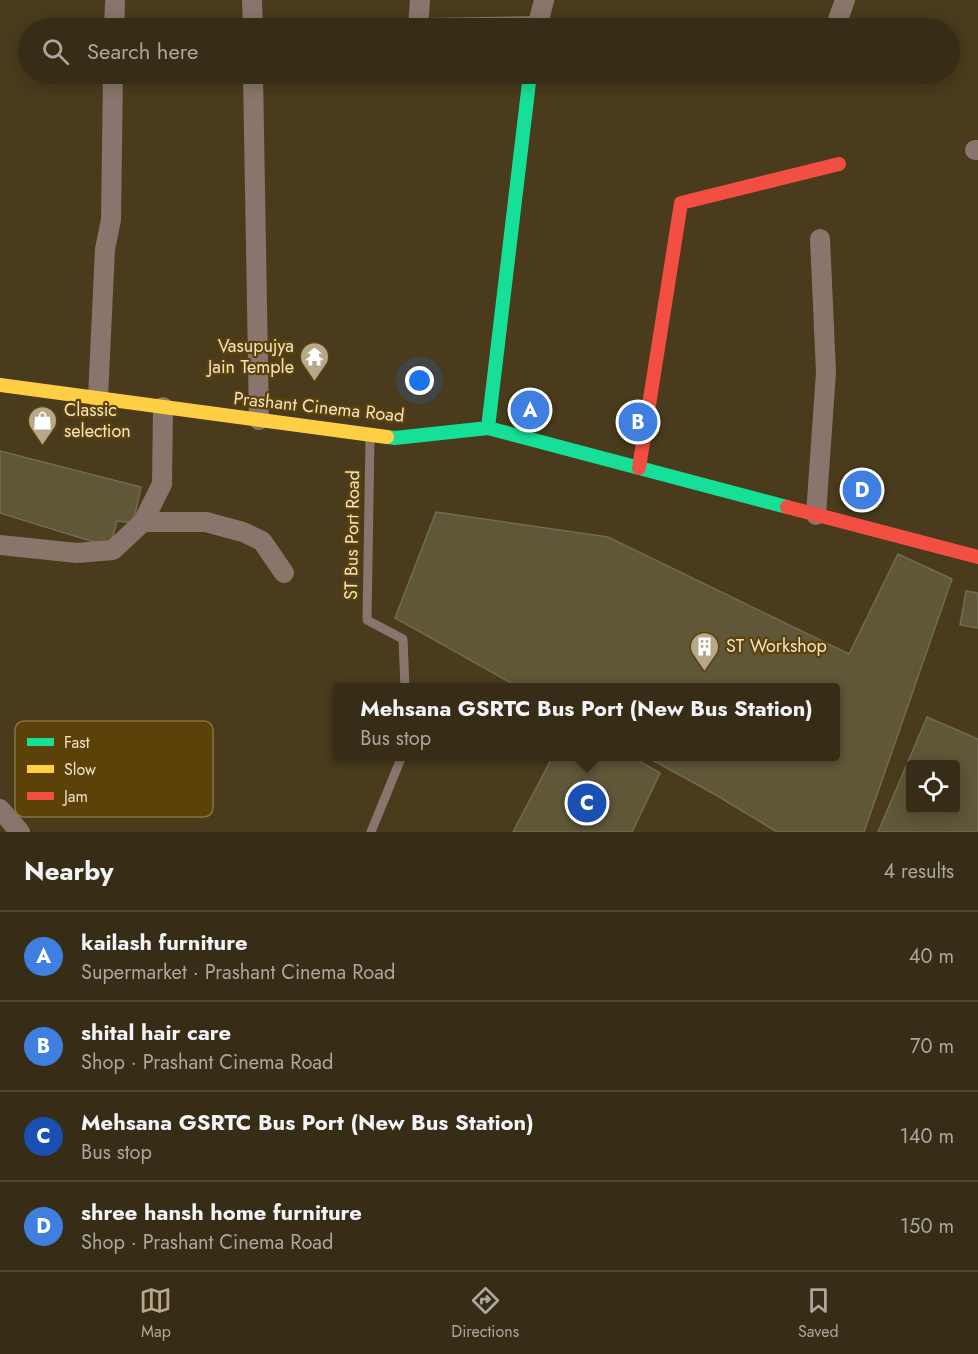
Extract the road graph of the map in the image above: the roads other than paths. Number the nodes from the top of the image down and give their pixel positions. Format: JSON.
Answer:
{"nodes":[{"id":1,"x":252,"y":0,"type":"edge"},
{"id":2,"x":420,"y":0,"type":"edge"},
{"id":3,"x":544,"y":0,"type":"edge"},
{"id":4,"x":845,"y":0,"type":"edge"},
{"id":5,"x":115,"y":3,"type":"dead end"},
{"id":6,"x":114,"y":18,"type":"edge"},
{"id":7,"x":253,"y":18,"type":"edge"},
{"id":8,"x":419,"y":18,"type":"edge"},
{"id":9,"x":542,"y":18,"type":"edge"},
{"id":10,"x":839,"y":18,"type":"edge"},
{"id":11,"x":113,"y":84,"type":"edge"},
{"id":12,"x":253,"y":84,"type":"edge"},
{"id":13,"x":529,"y":84,"type":"edge"},
{"id":14,"x":839,"y":164,"type":"dead end"},
{"id":15,"x":820,"y":239,"type":"dead end"},
{"id":16,"x":0,"y":385,"type":"edge"},
{"id":17,"x":98,"y":398,"type":"junction"},
{"id":18,"x":163,"y":407,"type":"junction"},
{"id":19,"x":259,"y":420,"type":"junction"},
{"id":20,"x":488,"y":428,"type":"junction"},
{"id":21,"x":370,"y":434,"type":"junction"},
{"id":22,"x":639,"y":468,"type":"junction"},
{"id":23,"x":816,"y":515,"type":"junction"},
{"id":24,"x":144,"y":522,"type":"junction"},
{"id":25,"x":0,"y":545,"type":"edge"},
{"id":26,"x":978,"y":558,"type":"edge"},
{"id":27,"x":284,"y":573,"type":"dead end"},
{"id":28,"x":405,"y":683,"type":"edge"},
{"id":29,"x":400,"y":761,"type":"edge"},
{"id":30,"x":0,"y":809,"type":"edge"},
{"id":31,"x":21,"y":832,"type":"edge"},
{"id":32,"x":371,"y":832,"type":"edge"}],
"edges":[{"from":1,"to":7,"type":"street"},
{"from":2,"to":8,"type":"street"},
{"from":3,"to":9,"type":"street"},
{"from":4,"to":10,"type":"street"},
{"from":5,"to":6,"type":"street"},
{"from":11,"to":17,"type":"street"},
{"from":12,"to":19,"type":"street"},
{"from":13,"to":20,"type":"street"},
{"from":14,"to":22,"type":"street"},
{"from":15,"to":23,"type":"street"},
{"from":16,"to":17,"type":"street","name":"Prashant Cinema Road"},
{"from":17,"to":18,"type":"street","name":"Prashant Cinema Road"},
{"from":18,"to":19,"type":"street","name":"Prashant Cinema Road"},
{"from":18,"to":24,"type":"street"},
{"from":19,"to":21,"type":"street","name":"Prashant Cinema Road"},
{"from":20,"to":21,"type":"street","name":"Prashant Cinema Road"},
{"from":20,"to":22,"type":"street","name":"Prashant Cinema Road"},
{"from":21,"to":28,"type":"lane","name":"ST Bus Port Road"},
{"from":22,"to":23,"type":"street","name":"Prashant Cinema Road"},
{"from":23,"to":26,"type":"street","name":"Prashant Cinema Road"},
{"from":24,"to":25,"type":"street"},
{"from":24,"to":27,"type":"street"},
{"from":29,"to":32,"type":"lane"},
{"from":30,"to":31,"type":"street"}]}
